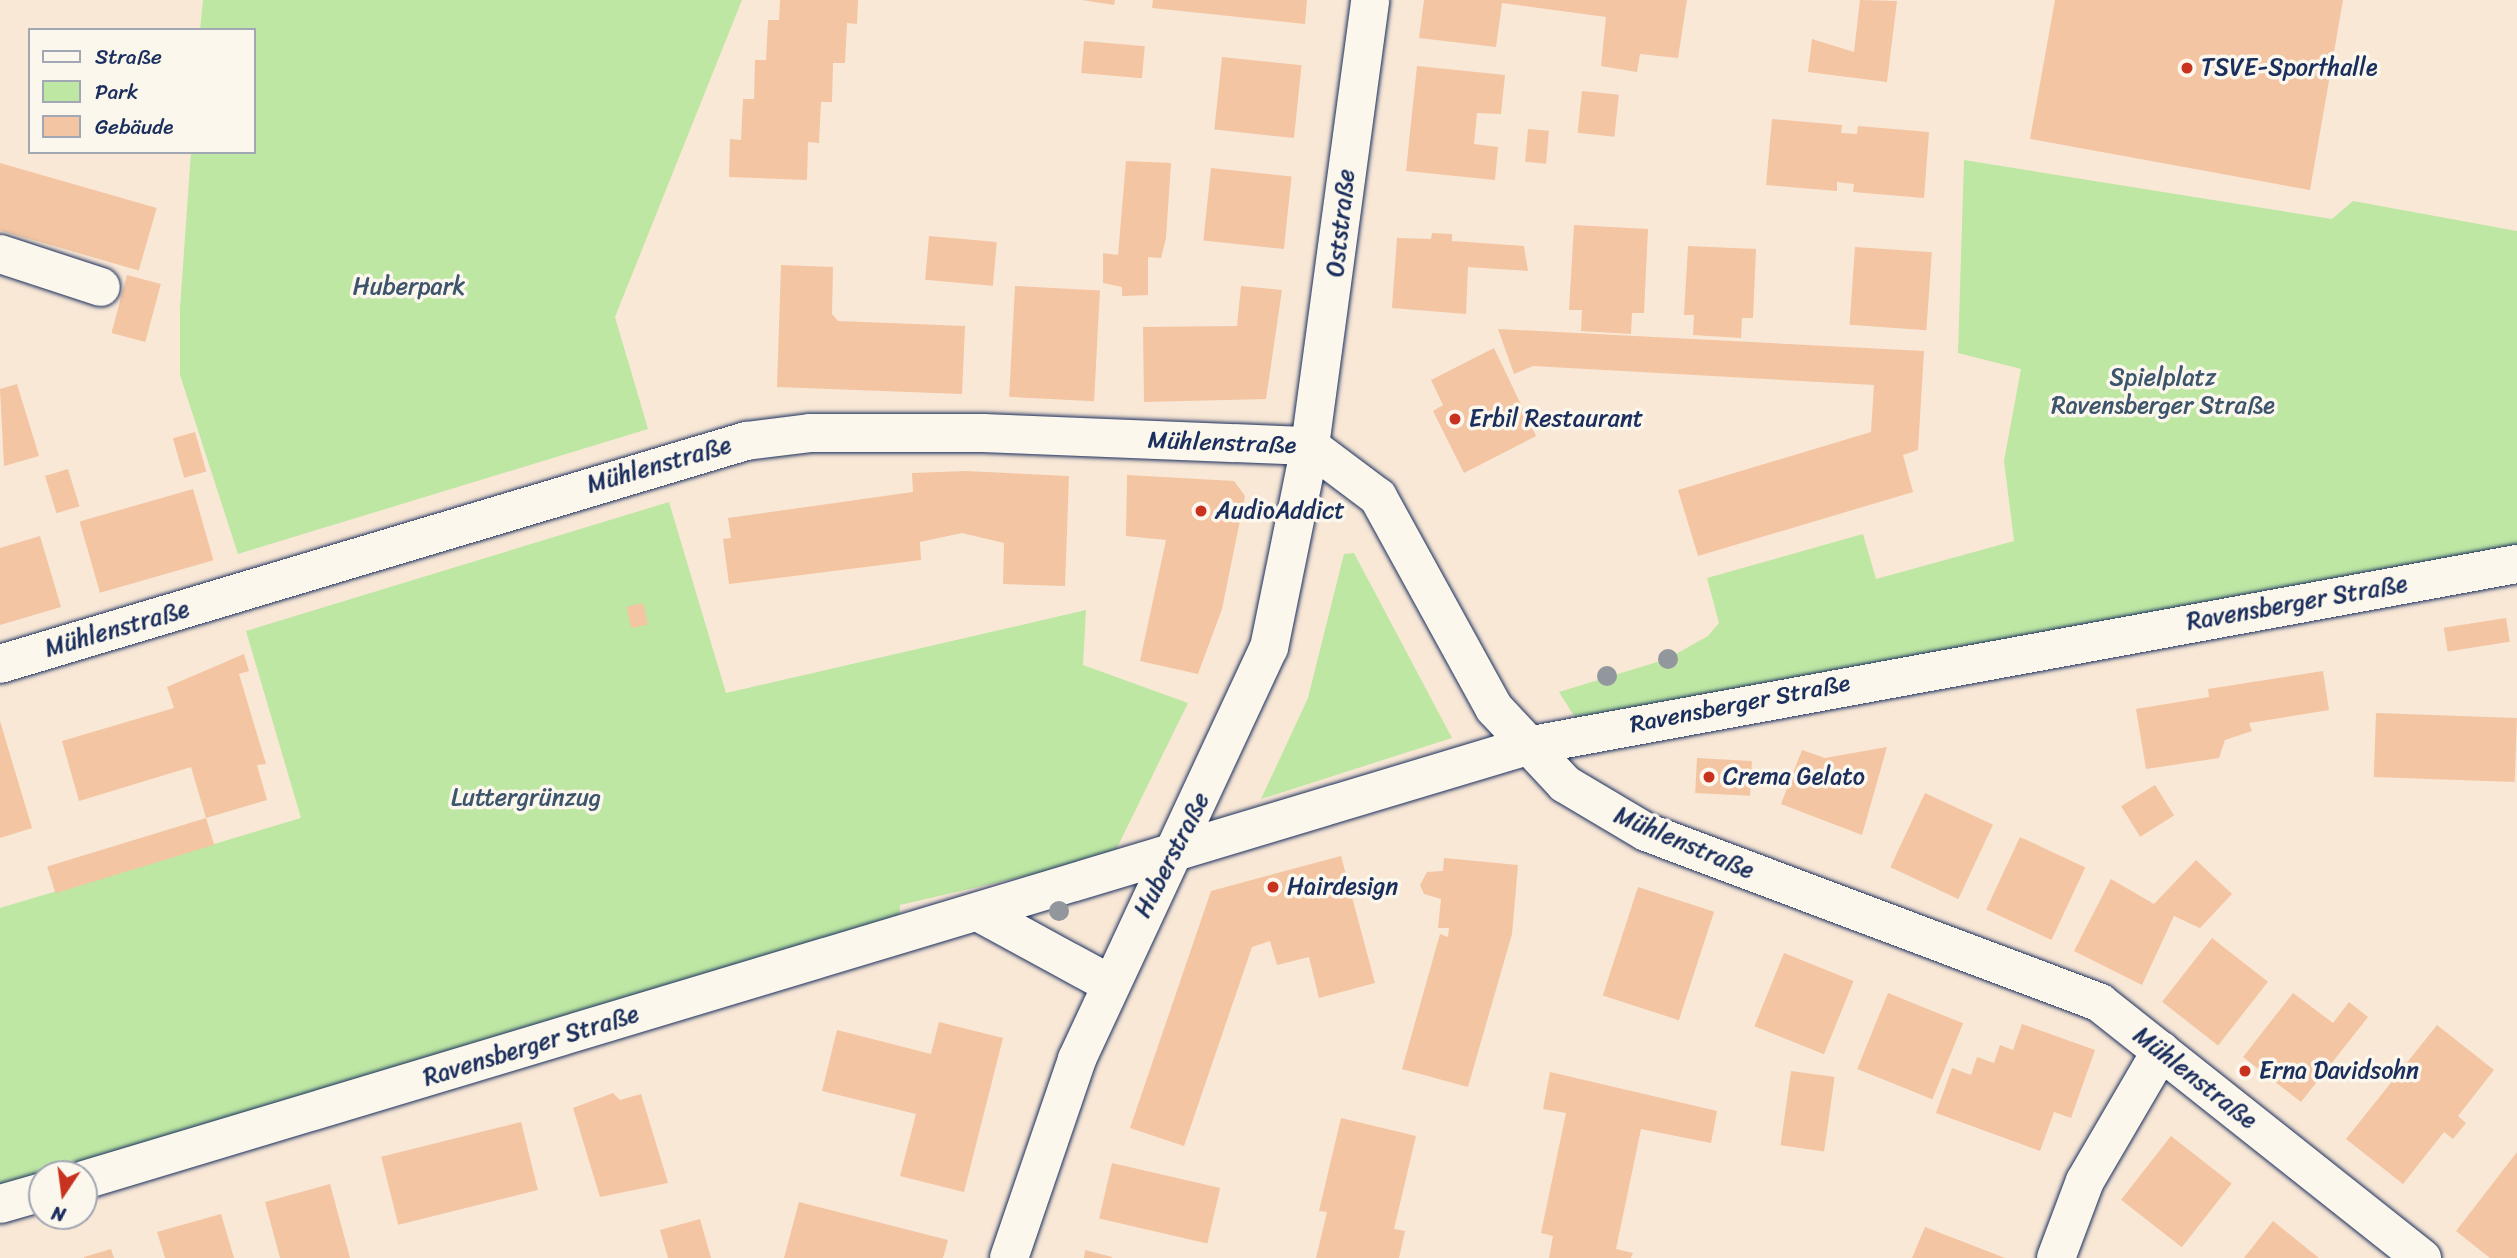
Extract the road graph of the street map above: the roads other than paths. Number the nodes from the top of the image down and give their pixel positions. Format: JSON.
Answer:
{"nodes":[{"id":1,"x":1370,"y":0,"type":"edge"},
{"id":2,"x":0,"y":254,"type":"edge"},
{"id":3,"x":101,"y":287,"type":"dead end"},
{"id":4,"x":1310,"y":446,"type":"junction"},
{"id":5,"x":2517,"y":564,"type":"edge"},
{"id":6,"x":0,"y":664,"type":"edge"},
{"id":7,"x":1527,"y":746,"type":"junction"},
{"id":8,"x":1170,"y":858,"type":"junction"},
{"id":9,"x":978,"y":912,"type":"junction"},
{"id":10,"x":1110,"y":984,"type":"junction"},
{"id":11,"x":2161,"y":1051,"type":"junction"},
{"id":12,"x":98,"y":1176,"type":"edge"},
{"id":13,"x":28,"y":1196,"type":"edge"},
{"id":14,"x":0,"y":1205,"type":"edge"},
{"id":15,"x":1009,"y":1258,"type":"edge"},
{"id":16,"x":2056,"y":1258,"type":"edge"},
{"id":17,"x":2422,"y":1258,"type":"edge"}],
"edges":[{"from":1,"to":4,"type":"street","name":"Oststraße"},
{"from":2,"to":3,"type":"street"},
{"from":4,"to":6,"type":"street","name":"Mühlenstraße"},
{"from":4,"to":7,"type":"street","name":"Mühlenstraße"},
{"from":4,"to":8,"type":"street","name":"Huberstraße"},
{"from":5,"to":7,"type":"street","name":"Ravensberger Straße"},
{"from":7,"to":8,"type":"street","name":"Ravensberger Straße"},
{"from":7,"to":11,"type":"street","name":"Mühlenstraße"},
{"from":8,"to":9,"type":"street","name":"Ravensberger Straße"},
{"from":8,"to":10,"type":"street","name":"Huberstraße"},
{"from":9,"to":10,"type":"street"},
{"from":9,"to":12,"type":"street","name":"Ravensberger Straße"},
{"from":10,"to":15,"type":"street","name":"Huberstraße"},
{"from":11,"to":16,"type":"street"},
{"from":11,"to":17,"type":"street","name":"Mühlenstraße"},
{"from":13,"to":14,"type":"street"}]}
